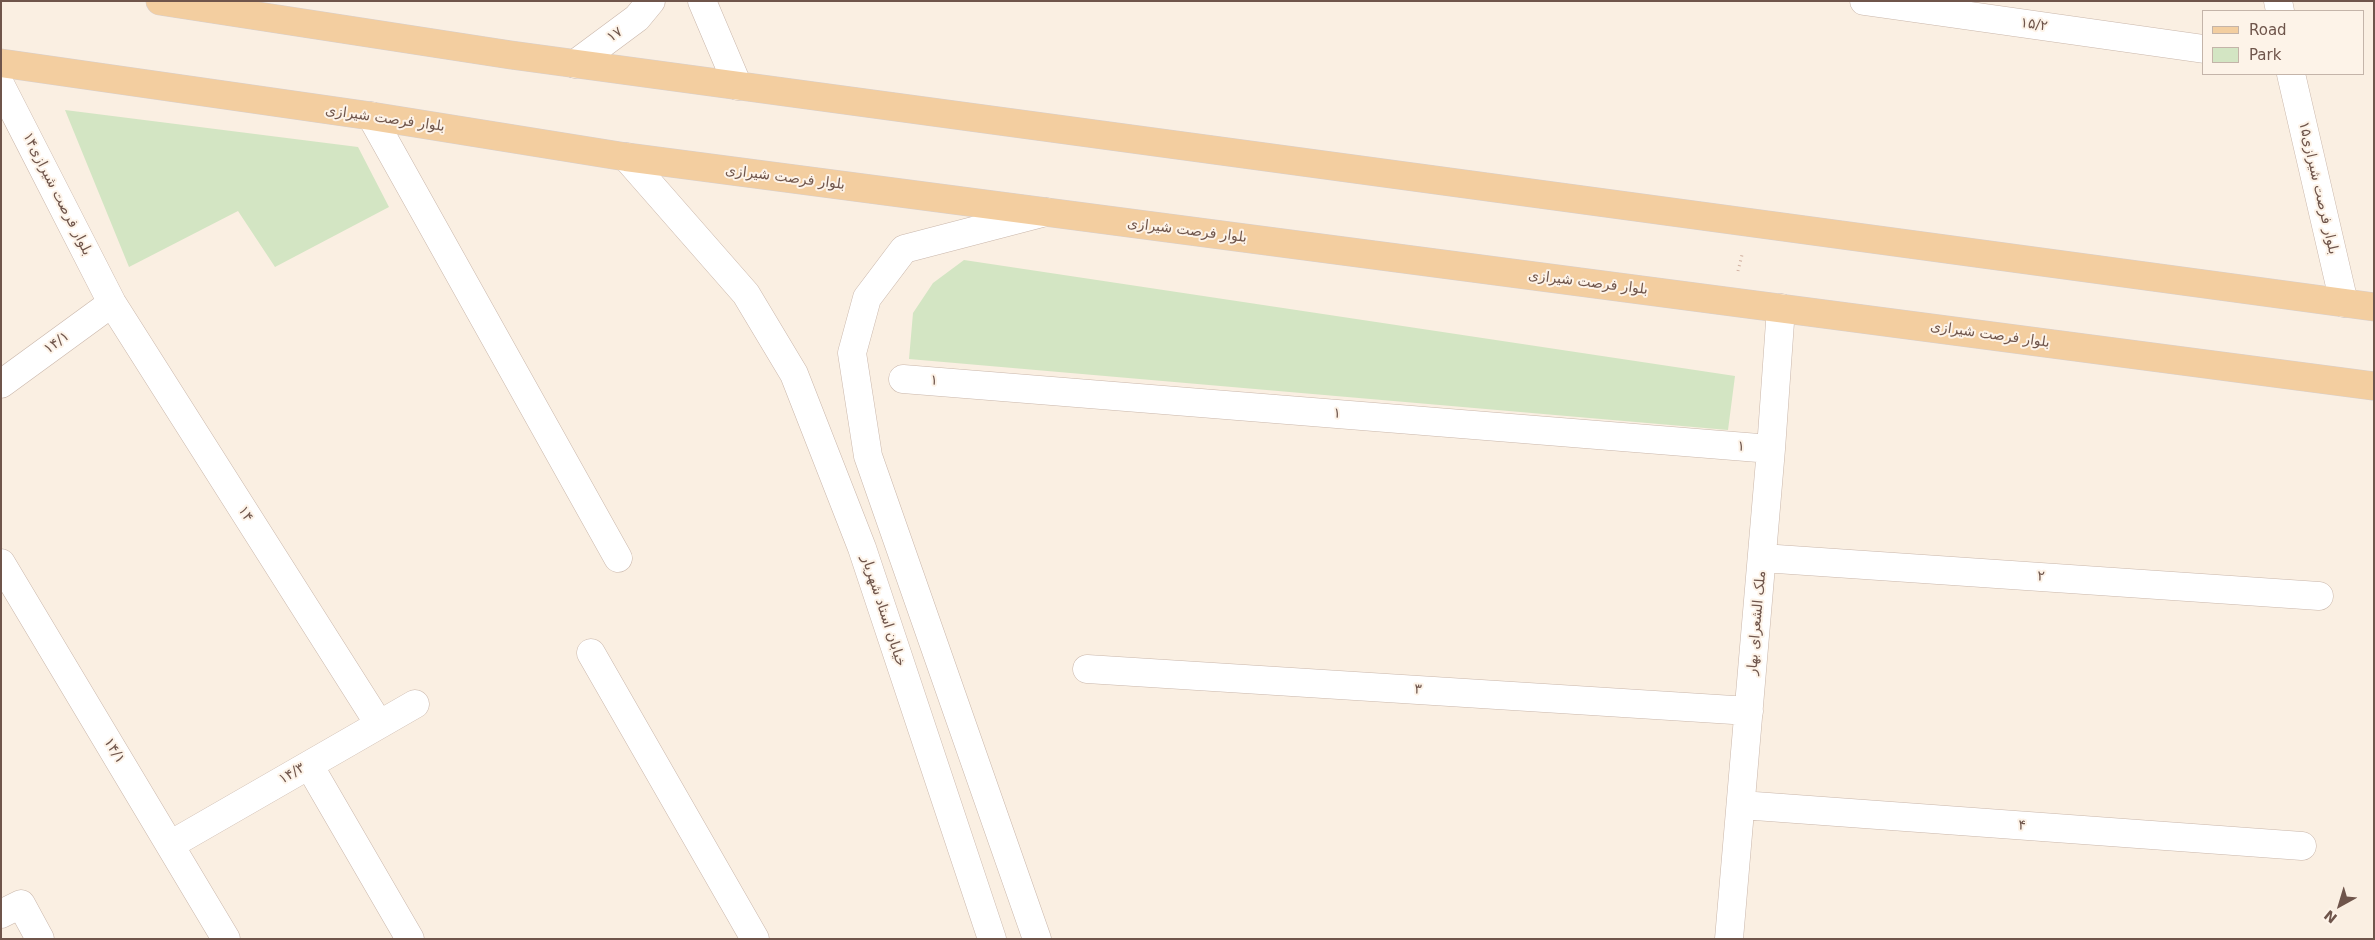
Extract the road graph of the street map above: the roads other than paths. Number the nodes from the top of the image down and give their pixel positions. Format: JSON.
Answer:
{"nodes":[{"id":1,"x":160,"y":1,"type":"edge"},
{"id":2,"x":651,"y":1,"type":"edge"},
{"id":3,"x":702,"y":1,"type":"edge"},
{"id":4,"x":1864,"y":1,"type":"edge"},
{"id":5,"x":2202,"y":49,"type":"edge"},
{"id":6,"x":1,"y":63,"type":"edge"},
{"id":7,"x":575,"y":64,"type":"junction"},
{"id":8,"x":2291,"y":75,"type":"edge"},
{"id":9,"x":1,"y":86,"type":"edge"},
{"id":10,"x":738,"y":86,"type":"junction"},
{"id":11,"x":371,"y":116,"type":"junction"},
{"id":12,"x":626,"y":157,"type":"junction"},
{"id":13,"x":1046,"y":212,"type":"junction"},
{"id":14,"x":112,"y":303,"type":"junction"},
{"id":15,"x":2344,"y":303,"type":"junction"},
{"id":16,"x":2374,"y":307,"type":"edge"},
{"id":17,"x":1780,"y":308,"type":"junction"},
{"id":18,"x":903,"y":379,"type":"dead end"},
{"id":19,"x":1,"y":384,"type":"edge"},
{"id":20,"x":2374,"y":386,"type":"edge"},
{"id":21,"x":1771,"y":450,"type":"junction"},
{"id":22,"x":618,"y":558,"type":"dead end"},
{"id":23,"x":1762,"y":558,"type":"junction"},
{"id":24,"x":1,"y":563,"type":"edge"},
{"id":25,"x":2320,"y":596,"type":"dead end"},
{"id":26,"x":590,"y":653,"type":"dead end"},
{"id":27,"x":1087,"y":669,"type":"dead end"},
{"id":28,"x":415,"y":704,"type":"dead end"},
{"id":29,"x":1749,"y":711,"type":"junction"},
{"id":30,"x":379,"y":724,"type":"junction"},
{"id":31,"x":309,"y":765,"type":"junction"},
{"id":32,"x":1741,"y":805,"type":"junction"},
{"id":33,"x":170,"y":845,"type":"junction"},
{"id":34,"x":2302,"y":846,"type":"dead end"},
{"id":35,"x":11,"y":909,"type":"edge"},
{"id":36,"x":219,"y":936,"type":"edge"},
{"id":37,"x":40,"y":939,"type":"edge"},
{"id":38,"x":410,"y":939,"type":"edge"},
{"id":39,"x":755,"y":939,"type":"edge"},
{"id":40,"x":992,"y":939,"type":"edge"},
{"id":41,"x":1037,"y":939,"type":"edge"},
{"id":42,"x":1729,"y":939,"type":"edge"}],
"edges":[{"from":1,"to":7,"type":"main road"},
{"from":2,"to":7,"type":"street","name":"۱۷"},
{"from":3,"to":10,"type":"street"},
{"from":4,"to":5,"type":"street","name":"۱۵/۲"},
{"from":6,"to":11,"type":"main road","name":"بلوار فرصت شیرازی"},
{"from":7,"to":10,"type":"main road"},
{"from":8,"to":15,"type":"street","name":"بلوار فرصت شیرازی۱۵"},
{"from":9,"to":14,"type":"street","name":"بلوار فرصت شیرازی۱۴"},
{"from":10,"to":15,"type":"main road"},
{"from":11,"to":12,"type":"main road","name":"بلوار فرصت شیرازی"},
{"from":11,"to":22,"type":"street"},
{"from":12,"to":13,"type":"main road","name":"بلوار فرصت شیرازی"},
{"from":12,"to":40,"type":"street","name":"خیابان استاد شهریار"},
{"from":13,"to":17,"type":"main road","name":"بلوار فرصت شیرازی"},
{"from":13,"to":41,"type":"street"},
{"from":14,"to":19,"type":"street","name":"۱۴/۱"},
{"from":14,"to":30,"type":"street","name":"۱۴"},
{"from":15,"to":16,"type":"main road"},
{"from":17,"to":20,"type":"main road","name":"بلوار فرصت شیرازی"},
{"from":17,"to":21,"type":"street","name":"ملک الشعرای بهار"},
{"from":18,"to":21,"type":"street","name":"۱"},
{"from":21,"to":23,"type":"street","name":"ملک الشعرای بهار"},
{"from":23,"to":25,"type":"street","name":"۲"},
{"from":23,"to":29,"type":"street","name":"ملک الشعرای بهار"},
{"from":24,"to":33,"type":"street","name":"۱۴/۱"},
{"from":26,"to":39,"type":"street"},
{"from":27,"to":29,"type":"street","name":"۳"},
{"from":28,"to":30,"type":"street","name":"۱۴/۳"},
{"from":29,"to":32,"type":"street","name":"ملک الشعرای بهار"},
{"from":30,"to":31,"type":"street","name":"۱۴/۳"},
{"from":31,"to":33,"type":"street","name":"۱۴/۳"},
{"from":31,"to":38,"type":"street"},
{"from":32,"to":34,"type":"street","name":"۴"},
{"from":32,"to":42,"type":"street","name":"ملک الشعرای بهار"},
{"from":33,"to":36,"type":"street","name":"۱۴/۱"},
{"from":35,"to":37,"type":"street"}]}
